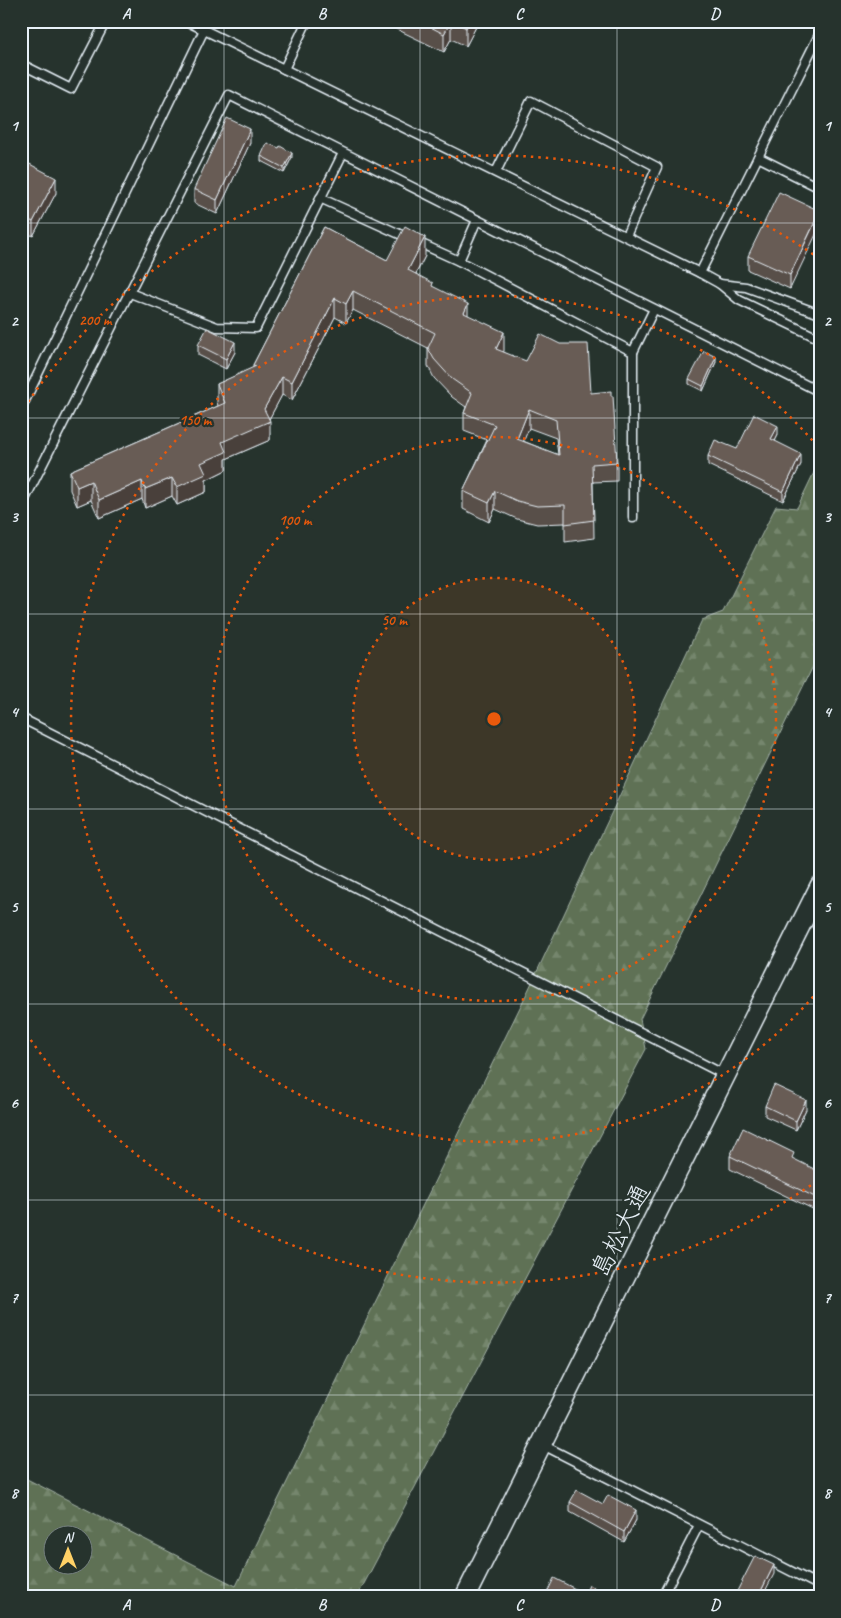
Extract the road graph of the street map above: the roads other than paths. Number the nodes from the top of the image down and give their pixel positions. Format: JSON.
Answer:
{"nodes":[{"id":1,"x":106,"y":21,"type":"edge"},
{"id":2,"x":186,"y":21,"type":"edge"},
{"id":3,"x":307,"y":21,"type":"edge"},
{"id":4,"x":204,"y":30,"type":"junction"},
{"id":5,"x":820,"y":33,"type":"edge"},
{"id":6,"x":21,"y":64,"type":"edge"},
{"id":7,"x":284,"y":69,"type":"junction"},
{"id":8,"x":343,"y":153,"type":"junction"},
{"id":9,"x":758,"y":157,"type":"junction"},
{"id":10,"x":496,"y":172,"type":"junction"},
{"id":11,"x":820,"y":188,"type":"edge"},
{"id":12,"x":320,"y":198,"type":"junction"},
{"id":13,"x":477,"y":220,"type":"junction"},
{"id":14,"x":626,"y":236,"type":"junction"},
{"id":15,"x":459,"y":261,"type":"junction"},
{"id":16,"x":700,"y":273,"type":"junction"},
{"id":17,"x":720,"y":284,"type":"junction"},
{"id":18,"x":130,"y":292,"type":"junction"},
{"id":19,"x":654,"y":309,"type":"junction"},
{"id":20,"x":820,"y":314,"type":"edge"},
{"id":21,"x":820,"y":339,"type":"edge"},
{"id":22,"x":633,"y":352,"type":"junction"},
{"id":23,"x":820,"y":392,"type":"edge"},
{"id":24,"x":21,"y":409,"type":"edge"},
{"id":25,"x":21,"y":507,"type":"edge"},
{"id":26,"x":633,"y":518,"type":"dead end"},
{"id":27,"x":21,"y":718,"type":"edge"},
{"id":28,"x":820,"y":886,"type":"edge"},
{"id":29,"x":725,"y":1075,"type":"junction"},
{"id":30,"x":541,"y":1444,"type":"junction"},
{"id":31,"x":699,"y":1525,"type":"junction"},
{"id":32,"x":820,"y":1586,"type":"edge"},
{"id":33,"x":464,"y":1597,"type":"edge"},
{"id":34,"x":662,"y":1597,"type":"edge"}],
"edges":[{"from":1,"to":6,"type":"lane"},
{"from":2,"to":4,"type":"lane"},
{"from":3,"to":7,"type":"lane"},
{"from":4,"to":7,"type":"lane"},
{"from":4,"to":24,"type":"lane"},
{"from":5,"to":9,"type":"lane"},
{"from":7,"to":10,"type":"lane"},
{"from":8,"to":12,"type":"lane"},
{"from":8,"to":13,"type":"lane"},
{"from":8,"to":18,"type":"lane"},
{"from":9,"to":11,"type":"lane"},
{"from":9,"to":16,"type":"lane"},
{"from":10,"to":14,"type":"lane"},
{"from":10,"to":14,"type":"lane"},
{"from":12,"to":15,"type":"lane"},
{"from":12,"to":18,"type":"lane"},
{"from":13,"to":15,"type":"lane"},
{"from":13,"to":19,"type":"lane"},
{"from":14,"to":16,"type":"lane"},
{"from":15,"to":22,"type":"lane"},
{"from":16,"to":17,"type":"lane"},
{"from":17,"to":20,"type":"lane"},
{"from":17,"to":21,"type":"lane"},
{"from":18,"to":25,"type":"lane"},
{"from":19,"to":22,"type":"lane"},
{"from":19,"to":23,"type":"lane"},
{"from":22,"to":26,"type":"lane"},
{"from":27,"to":29,"type":"lane"},
{"from":28,"to":29,"type":"street","name":"島松大通"},
{"from":29,"to":30,"type":"street","name":"島松大通"},
{"from":30,"to":31,"type":"lane"},
{"from":30,"to":33,"type":"street","name":"島松大通"},
{"from":31,"to":32,"type":"lane"},
{"from":31,"to":34,"type":"lane"}]}
